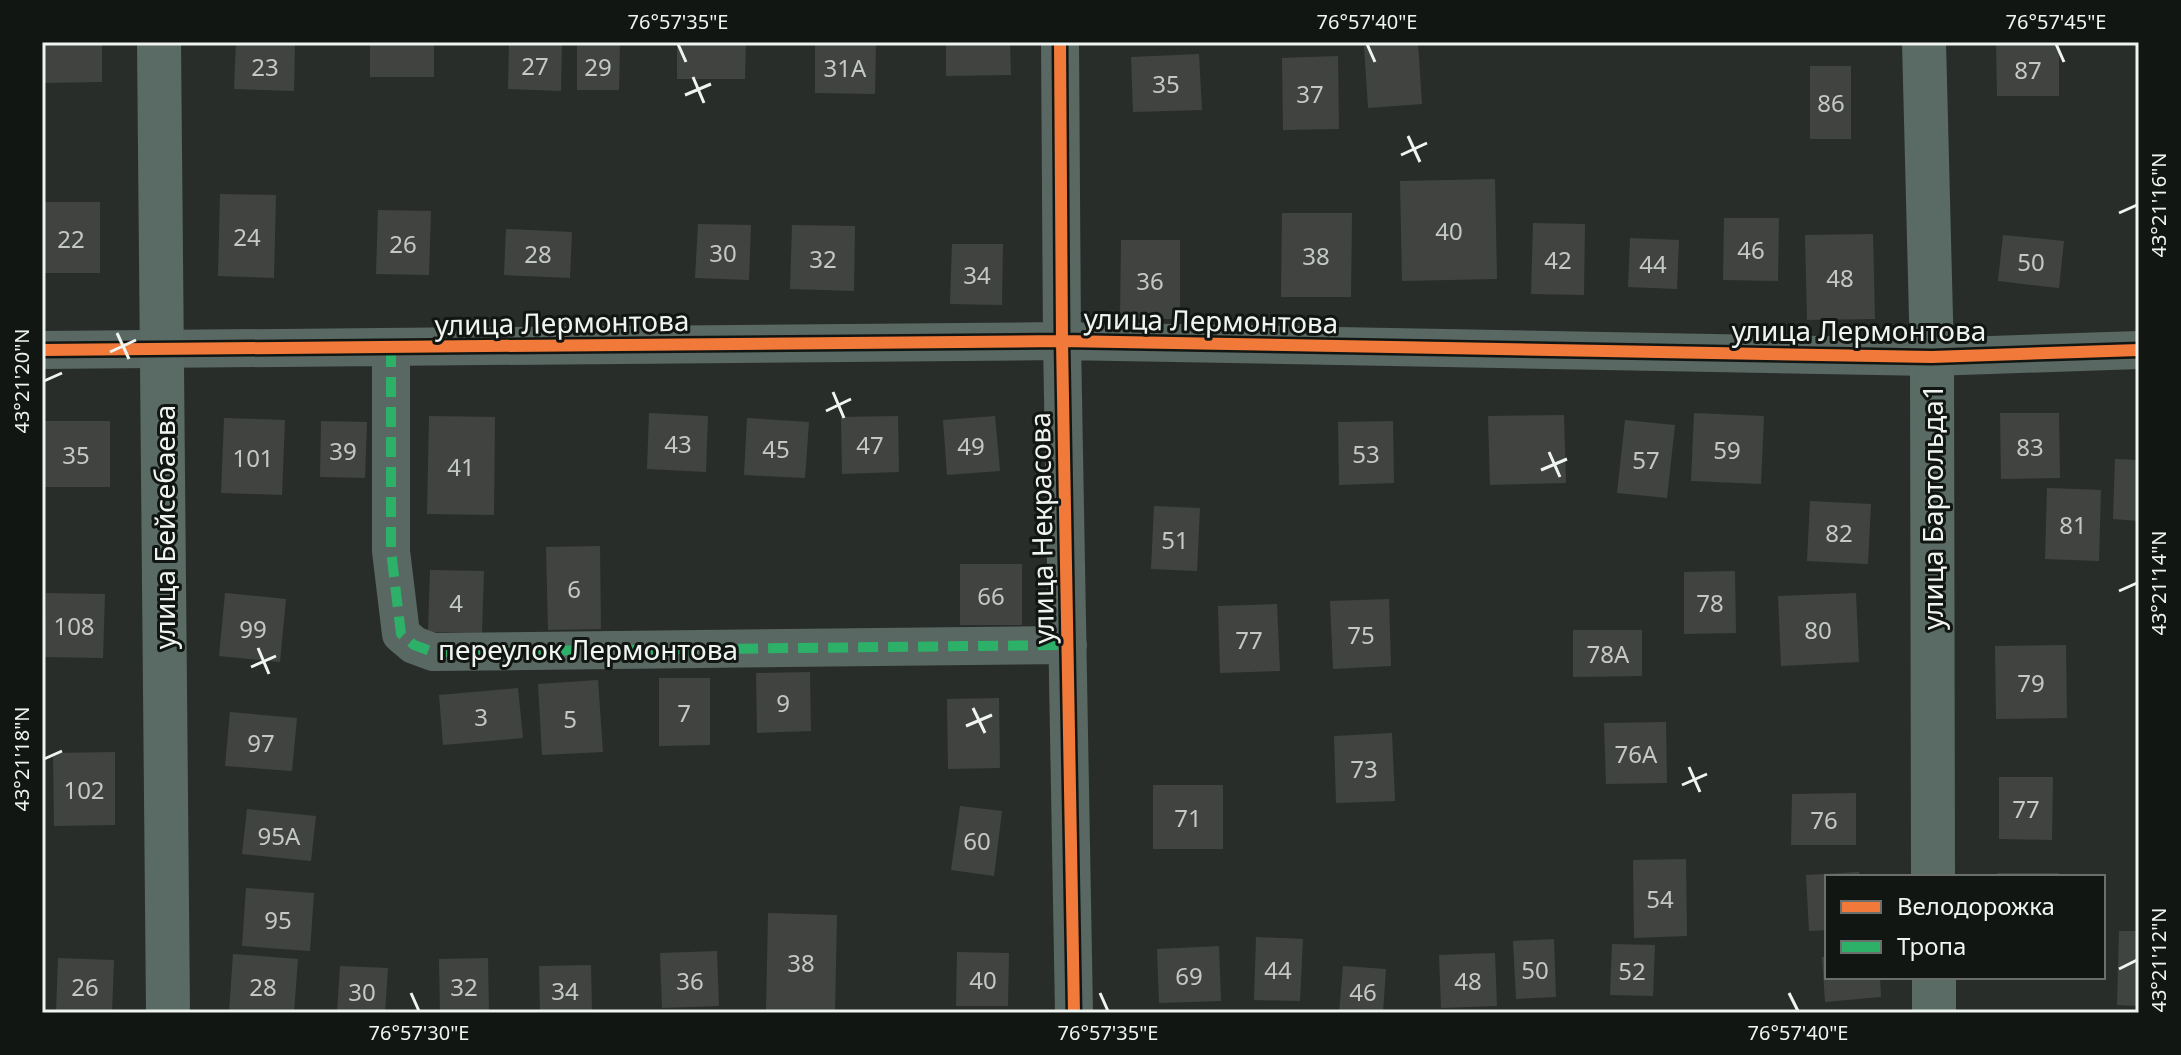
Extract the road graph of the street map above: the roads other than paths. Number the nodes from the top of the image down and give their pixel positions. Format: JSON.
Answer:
{"nodes":[{"id":1,"x":159,"y":42,"type":"edge"},
{"id":2,"x":1060,"y":42,"type":"edge"},
{"id":3,"x":1924,"y":42,"type":"edge"},
{"id":4,"x":1062,"y":341,"type":"junction"},
{"id":5,"x":391,"y":347,"type":"junction"},
{"id":6,"x":42,"y":350,"type":"edge"},
{"id":7,"x":163,"y":350,"type":"junction"},
{"id":8,"x":2139,"y":350,"type":"edge"},
{"id":9,"x":1932,"y":357,"type":"junction"},
{"id":10,"x":1068,"y":645,"type":"junction"},
{"id":11,"x":1933,"y":875,"type":"edge"},
{"id":12,"x":1934,"y":979,"type":"edge"},
{"id":13,"x":168,"y":1013,"type":"edge"},
{"id":14,"x":1074,"y":1013,"type":"edge"},
{"id":15,"x":1934,"y":1013,"type":"edge"}],
"edges":[{"from":1,"to":7,"type":"street","name":"улица Бейсебаева"},
{"from":2,"to":4,"type":"street","name":"улица Некрасова"},
{"from":3,"to":9,"type":"street","name":"улица Бартольда1"},
{"from":4,"to":5,"type":"street","name":"улица Лермонтова"},
{"from":4,"to":9,"type":"street","name":"улица Лермонтова"},
{"from":4,"to":10,"type":"street","name":"улица Некрасова"},
{"from":5,"to":7,"type":"street","name":"улица Лермонтова"},
{"from":5,"to":10,"type":"street","name":"переулок Лермонтова"},
{"from":6,"to":7,"type":"street","name":"улица Лермонтова"},
{"from":7,"to":13,"type":"street","name":"улица Бейсебаева"},
{"from":8,"to":9,"type":"street","name":"улица Лермонтова"},
{"from":9,"to":11,"type":"street","name":"улица Бартольда1"},
{"from":10,"to":14,"type":"street","name":"улица Некрасова"},
{"from":12,"to":15,"type":"street"}]}
